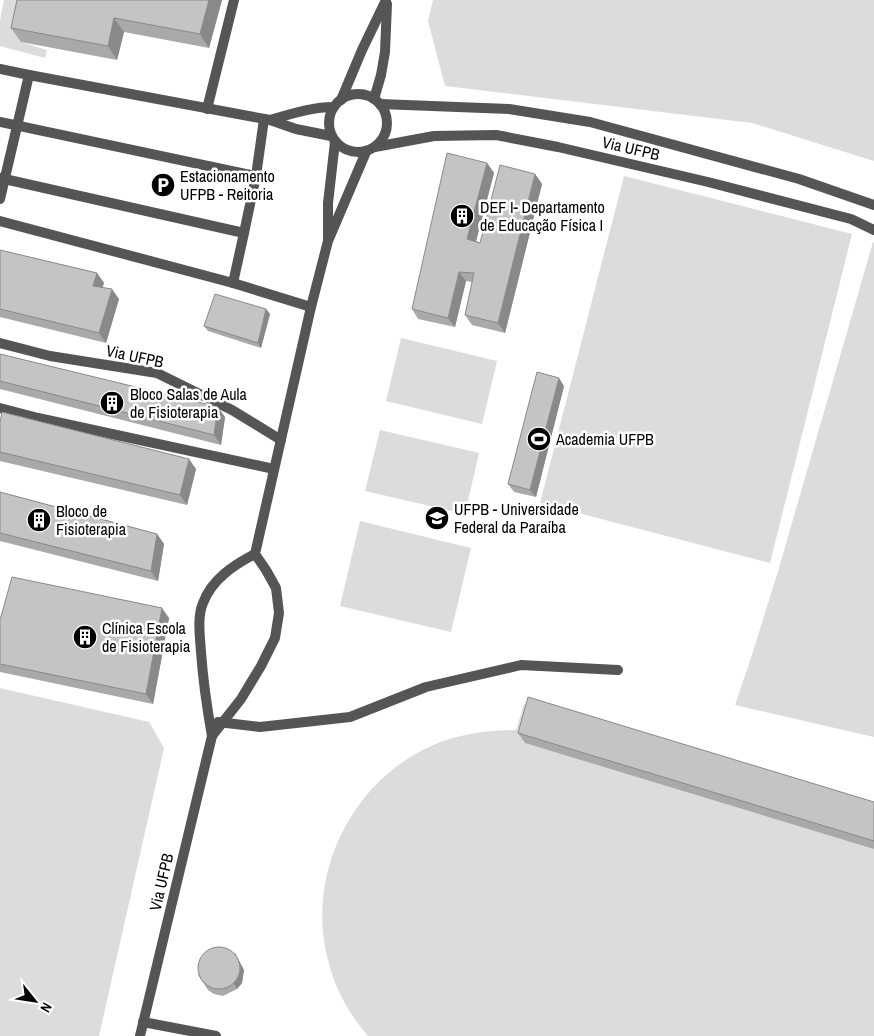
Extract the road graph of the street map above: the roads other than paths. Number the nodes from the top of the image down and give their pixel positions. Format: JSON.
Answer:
{"nodes":[{"id":1,"x":234,"y":0,"type":"edge"},
{"id":2,"x":387,"y":0,"type":"edge"},
{"id":3,"x":0,"y":69,"type":"edge"},
{"id":4,"x":29,"y":75,"type":"junction"},
{"id":5,"x":377,"y":102,"type":"junction"},
{"id":6,"x":337,"y":103,"type":"junction"},
{"id":7,"x":208,"y":109,"type":"junction"},
{"id":8,"x":267,"y":120,"type":"junction"},
{"id":9,"x":0,"y":122,"type":"edge"},
{"id":10,"x":18,"y":126,"type":"junction"},
{"id":11,"x":333,"y":139,"type":"junction"},
{"id":12,"x":371,"y":149,"type":"junction"},
{"id":13,"x":256,"y":176,"type":"junction"},
{"id":14,"x":3,"y":178,"type":"edge"},
{"id":15,"x":0,"y":199,"type":"edge"},
{"id":16,"x":874,"y":205,"type":"edge"},
{"id":17,"x":0,"y":221,"type":"edge"},
{"id":18,"x":874,"y":230,"type":"edge"},
{"id":19,"x":244,"y":233,"type":"junction"},
{"id":20,"x":328,"y":241,"type":"junction"},
{"id":21,"x":233,"y":283,"type":"junction"},
{"id":22,"x":311,"y":307,"type":"junction"},
{"id":23,"x":0,"y":343,"type":"edge"},
{"id":24,"x":0,"y":408,"type":"edge"},
{"id":25,"x":281,"y":440,"type":"junction"},
{"id":26,"x":274,"y":469,"type":"junction"},
{"id":27,"x":255,"y":554,"type":"junction"},
{"id":28,"x":618,"y":670,"type":"dead end"},
{"id":29,"x":209,"y":721,"type":"junction"},
{"id":30,"x":222,"y":723,"type":"junction"},
{"id":31,"x":212,"y":736,"type":"junction"},
{"id":32,"x":143,"y":1022,"type":"junction"},
{"id":33,"x":140,"y":1036,"type":"edge"},
{"id":34,"x":216,"y":1036,"type":"edge"}],
"edges":[{"from":1,"to":7,"type":"lane"},
{"from":2,"to":5,"type":"lane"},
{"from":2,"to":6,"type":"lane"},
{"from":3,"to":4,"type":"lane","name":"Via UFPB"},
{"from":4,"to":7,"type":"lane","name":"Via UFPB"},
{"from":4,"to":10,"type":"lane"},
{"from":5,"to":6,"type":"lane","name":"Via UFPB"},
{"from":5,"to":12,"type":"lane"},
{"from":5,"to":16,"type":"lane","name":"Via UFPB"},
{"from":6,"to":8,"type":"lane","name":"Via UFPB"},
{"from":6,"to":11,"type":"lane"},
{"from":7,"to":8,"type":"lane","name":"Via UFPB"},
{"from":8,"to":11,"type":"lane","name":"Via UFPB"},
{"from":8,"to":13,"type":"lane"},
{"from":9,"to":10,"type":"lane"},
{"from":10,"to":13,"type":"lane"},
{"from":10,"to":14,"type":"lane"},
{"from":11,"to":12,"type":"lane","name":"Via UFPB"},
{"from":11,"to":20,"type":"lane"},
{"from":12,"to":18,"type":"lane","name":"Via UFPB"},
{"from":12,"to":20,"type":"lane"},
{"from":13,"to":19,"type":"lane"},
{"from":14,"to":15,"type":"lane"},
{"from":14,"to":19,"type":"lane"},
{"from":17,"to":21,"type":"lane"},
{"from":19,"to":21,"type":"lane"},
{"from":20,"to":22,"type":"lane"},
{"from":21,"to":22,"type":"lane"},
{"from":22,"to":25,"type":"lane"},
{"from":23,"to":25,"type":"lane","name":"Via UFPB"},
{"from":24,"to":26,"type":"lane"},
{"from":25,"to":26,"type":"lane"},
{"from":26,"to":27,"type":"lane"},
{"from":27,"to":29,"type":"lane","name":"Via UFPB"},
{"from":27,"to":30,"type":"lane","name":"Via UFPB"},
{"from":28,"to":30,"type":"lane"},
{"from":29,"to":30,"type":"lane"},
{"from":29,"to":31,"type":"lane","name":"Via UFPB"},
{"from":30,"to":31,"type":"lane","name":"Via UFPB"},
{"from":31,"to":32,"type":"lane","name":"Via UFPB"},
{"from":32,"to":33,"type":"lane","name":"Via UFPB"},
{"from":32,"to":34,"type":"lane"}]}
